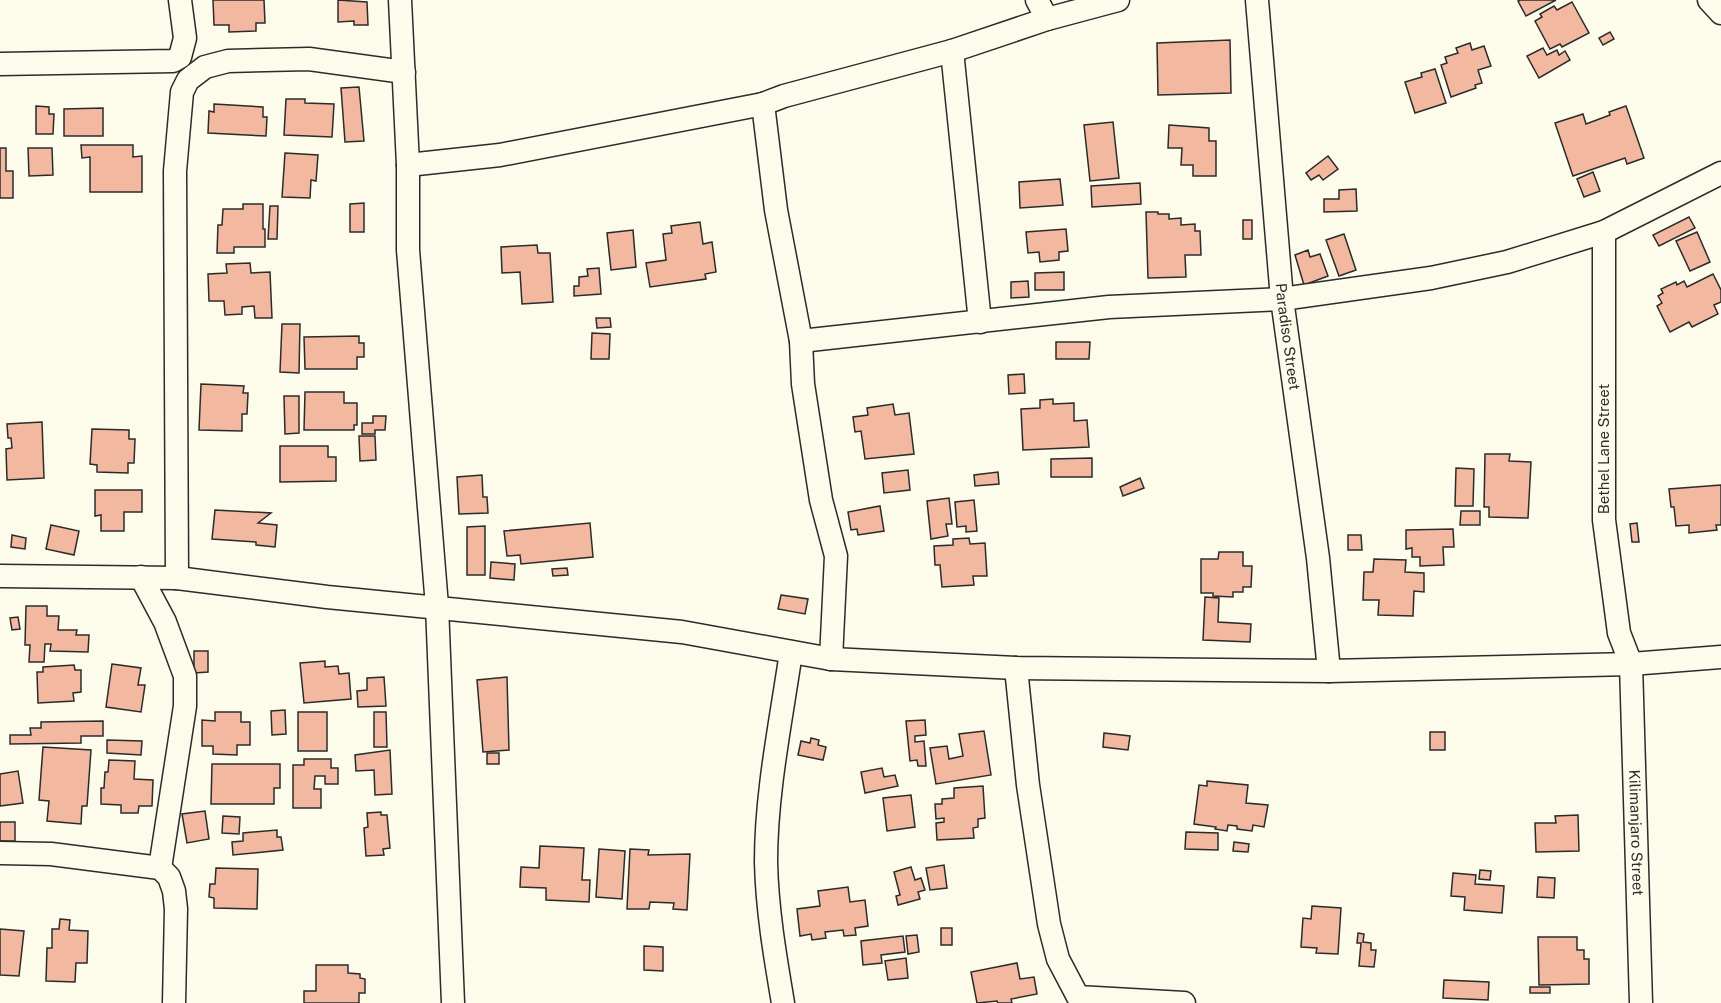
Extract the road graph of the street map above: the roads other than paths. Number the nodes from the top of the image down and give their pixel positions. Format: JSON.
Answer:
{"nodes":[{"id":1,"x":180,"y":0,"type":"edge"},
{"id":2,"x":400,"y":0,"type":"edge"},
{"id":3,"x":1118,"y":0,"type":"edge"},
{"id":4,"x":1709,"y":0,"type":"edge"},
{"id":5,"x":1255,"y":1,"type":"edge"},
{"id":6,"x":1042,"y":10,"type":"edge"},
{"id":7,"x":1721,"y":13,"type":"edge"},
{"id":8,"x":952,"y":51,"type":"junction"},
{"id":9,"x":0,"y":64,"type":"edge"},
{"id":10,"x":404,"y":72,"type":"junction"},
{"id":11,"x":763,"y":104,"type":"junction"},
{"id":12,"x":408,"y":165,"type":"junction"},
{"id":13,"x":1721,"y":173,"type":"edge"},
{"id":14,"x":1604,"y":232,"type":"junction"},
{"id":15,"x":1282,"y":299,"type":"junction"},
{"id":16,"x":980,"y":322,"type":"junction"},
{"id":17,"x":801,"y":341,"type":"junction"},
{"id":18,"x":0,"y":576,"type":"edge"},
{"id":19,"x":141,"y":577,"type":"junction"},
{"id":20,"x":177,"y":578,"type":"junction"},
{"id":21,"x":437,"y":606,"type":"junction"},
{"id":22,"x":791,"y":652,"type":"junction"},
{"id":23,"x":1721,"y":657,"type":"edge"},
{"id":24,"x":831,"y":659,"type":"junction"},
{"id":25,"x":1631,"y":664,"type":"junction"},
{"id":26,"x":1016,"y":668,"type":"junction"},
{"id":27,"x":1329,"y":671,"type":"junction"},
{"id":28,"x":0,"y":853,"type":"edge"},
{"id":29,"x":160,"y":868,"type":"junction"},
{"id":30,"x":1079,"y":1000,"type":"edge"},
{"id":31,"x":174,"y":1003,"type":"edge"},
{"id":32,"x":453,"y":1003,"type":"edge"},
{"id":33,"x":783,"y":1003,"type":"edge"},
{"id":34,"x":1184,"y":1003,"type":"edge"},
{"id":35,"x":1641,"y":1003,"type":"edge"}],
"edges":[{"from":1,"to":9,"type":"street"},
{"from":2,"to":10,"type":"street"},
{"from":3,"to":6,"type":"street"},
{"from":4,"to":7,"type":"street"},
{"from":5,"to":15,"type":"street","name":"Paradiso Street"},
{"from":6,"to":8,"type":"street"},
{"from":8,"to":11,"type":"street"},
{"from":8,"to":16,"type":"street"},
{"from":10,"to":12,"type":"street"},
{"from":10,"to":20,"type":"street"},
{"from":11,"to":12,"type":"street"},
{"from":11,"to":17,"type":"street"},
{"from":12,"to":21,"type":"street"},
{"from":13,"to":14,"type":"street"},
{"from":14,"to":15,"type":"street"},
{"from":14,"to":25,"type":"street","name":"Bethel Lane Street"},
{"from":15,"to":16,"type":"street"},
{"from":15,"to":27,"type":"street","name":"Paradiso Street"},
{"from":16,"to":17,"type":"street"},
{"from":17,"to":24,"type":"street"},
{"from":18,"to":19,"type":"street"},
{"from":19,"to":20,"type":"street"},
{"from":19,"to":29,"type":"street"},
{"from":20,"to":21,"type":"street"},
{"from":21,"to":22,"type":"street"},
{"from":21,"to":32,"type":"street"},
{"from":22,"to":24,"type":"street"},
{"from":22,"to":33,"type":"street"},
{"from":23,"to":25,"type":"street"},
{"from":24,"to":26,"type":"street"},
{"from":25,"to":27,"type":"street"},
{"from":25,"to":35,"type":"street","name":"Kilimanjaro Street"},
{"from":26,"to":27,"type":"street"},
{"from":26,"to":30,"type":"street"},
{"from":28,"to":29,"type":"street"},
{"from":29,"to":31,"type":"street"},
{"from":30,"to":34,"type":"street"}]}
